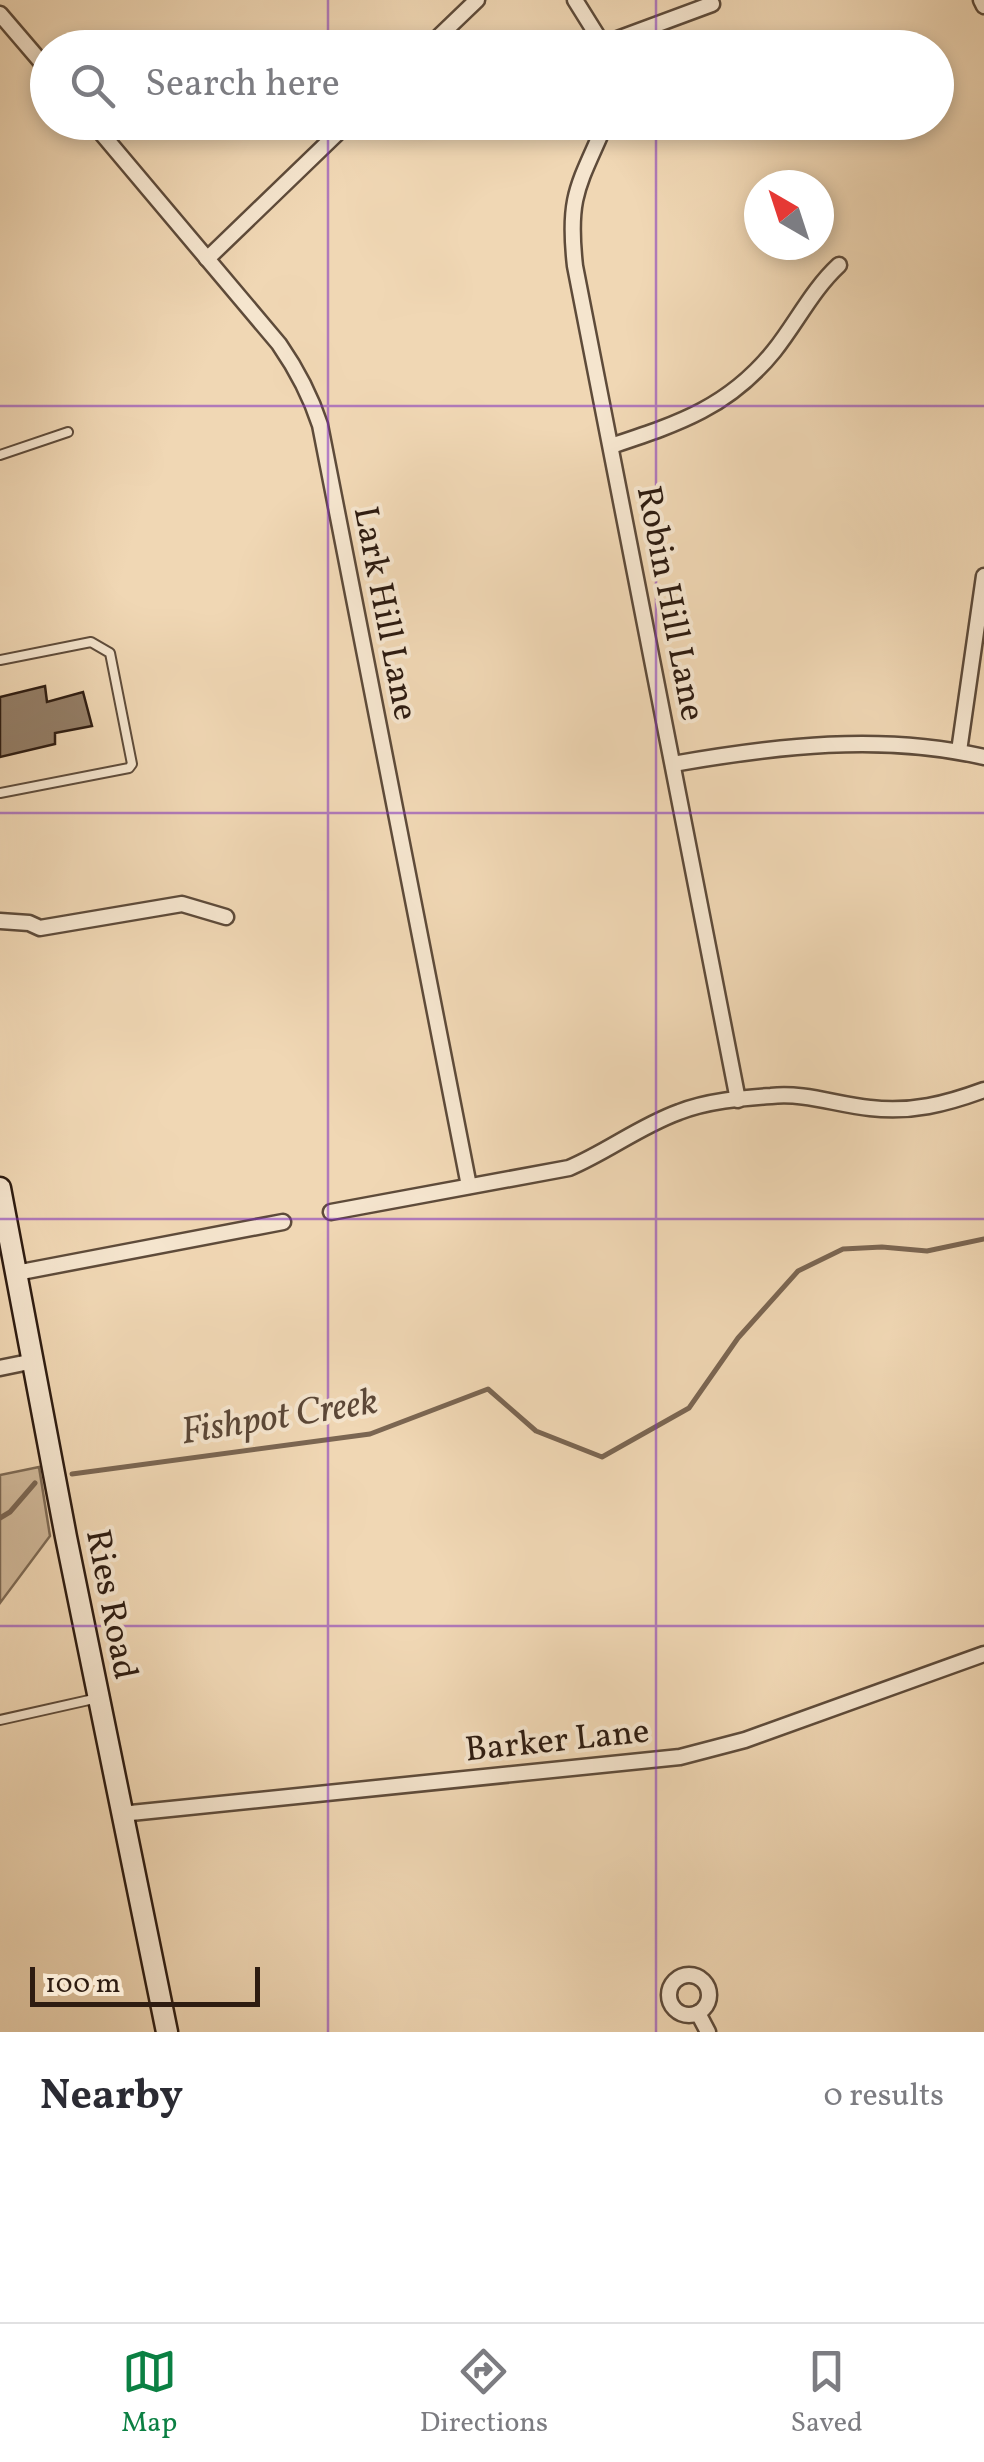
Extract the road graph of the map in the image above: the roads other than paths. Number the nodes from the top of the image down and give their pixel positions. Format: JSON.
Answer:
{"nodes":[{"id":1,"x":476,"y":0,"type":"edge"},
{"id":2,"x":576,"y":0,"type":"edge"},
{"id":3,"x":712,"y":4,"type":"dead end"},
{"id":4,"x":0,"y":14,"type":"edge"},
{"id":5,"x":445,"y":30,"type":"edge"},
{"id":6,"x":594,"y":30,"type":"edge"},
{"id":7,"x":645,"y":30,"type":"edge"},
{"id":8,"x":30,"y":49,"type":"edge"},
{"id":9,"x":107,"y":140,"type":"edge"},
{"id":10,"x":330,"y":140,"type":"edge"},
{"id":11,"x":597,"y":140,"type":"edge"},
{"id":12,"x":207,"y":258,"type":"junction"},
{"id":13,"x":838,"y":265,"type":"dead end"},
{"id":14,"x":68,"y":432,"type":"dead end"},
{"id":15,"x":611,"y":446,"type":"junction"},
{"id":16,"x":0,"y":455,"type":"edge"},
{"id":17,"x":984,"y":576,"type":"edge"},
{"id":18,"x":0,"y":660,"type":"edge"},
{"id":19,"x":959,"y":751,"type":"junction"},
{"id":20,"x":984,"y":757,"type":"edge"},
{"id":21,"x":673,"y":764,"type":"junction"},
{"id":22,"x":0,"y":793,"type":"edge"},
{"id":23,"x":226,"y":917,"type":"dead end"},
{"id":24,"x":0,"y":921,"type":"edge"},
{"id":25,"x":984,"y":1090,"type":"edge"},
{"id":26,"x":738,"y":1100,"type":"junction"},
{"id":27,"x":468,"y":1186,"type":"junction"},
{"id":28,"x":0,"y":1188,"type":"edge"},
{"id":29,"x":331,"y":1212,"type":"dead end"},
{"id":30,"x":283,"y":1222,"type":"dead end"},
{"id":31,"x":16,"y":1273,"type":"junction"},
{"id":32,"x":34,"y":1361,"type":"junction"},
{"id":33,"x":0,"y":1368,"type":"edge"},
{"id":34,"x":984,"y":1654,"type":"edge"},
{"id":35,"x":98,"y":1698,"type":"junction"},
{"id":36,"x":0,"y":1720,"type":"edge"},
{"id":37,"x":121,"y":1814,"type":"junction"},
{"id":38,"x":698,"y":2013,"type":"dead end"},
{"id":39,"x":167,"y":2032,"type":"edge"},
{"id":40,"x":708,"y":2032,"type":"edge"}],
"edges":[{"from":1,"to":5,"type":"street"},
{"from":2,"to":6,"type":"street"},
{"from":3,"to":7,"type":"street"},
{"from":4,"to":8,"type":"street"},
{"from":9,"to":12,"type":"street","name":"Lark Hill Lane"},
{"from":10,"to":12,"type":"street"},
{"from":11,"to":15,"type":"street","name":"Robin Hill Lane"},
{"from":12,"to":27,"type":"street","name":"Lark Hill Lane"},
{"from":13,"to":15,"type":"street"},
{"from":14,"to":16,"type":"lane"},
{"from":15,"to":21,"type":"street","name":"Robin Hill Lane"},
{"from":17,"to":19,"type":"street"},
{"from":18,"to":22,"type":"lane"},
{"from":19,"to":20,"type":"street"},
{"from":19,"to":21,"type":"street"},
{"from":21,"to":26,"type":"street","name":"Robin Hill Lane"},
{"from":23,"to":24,"type":"street"},
{"from":25,"to":26,"type":"street"},
{"from":26,"to":27,"type":"street"},
{"from":27,"to":29,"type":"street"},
{"from":28,"to":31,"type":"street","name":"Ries Road"},
{"from":30,"to":31,"type":"street"},
{"from":31,"to":32,"type":"street","name":"Ries Road"},
{"from":32,"to":33,"type":"street"},
{"from":32,"to":35,"type":"street","name":"Ries Road"},
{"from":34,"to":37,"type":"street","name":"Barker Lane"},
{"from":35,"to":36,"type":"lane"},
{"from":35,"to":37,"type":"street","name":"Ries Road"},
{"from":37,"to":39,"type":"street","name":"Ries Road"},
{"from":38,"to":40,"type":"street"}]}
